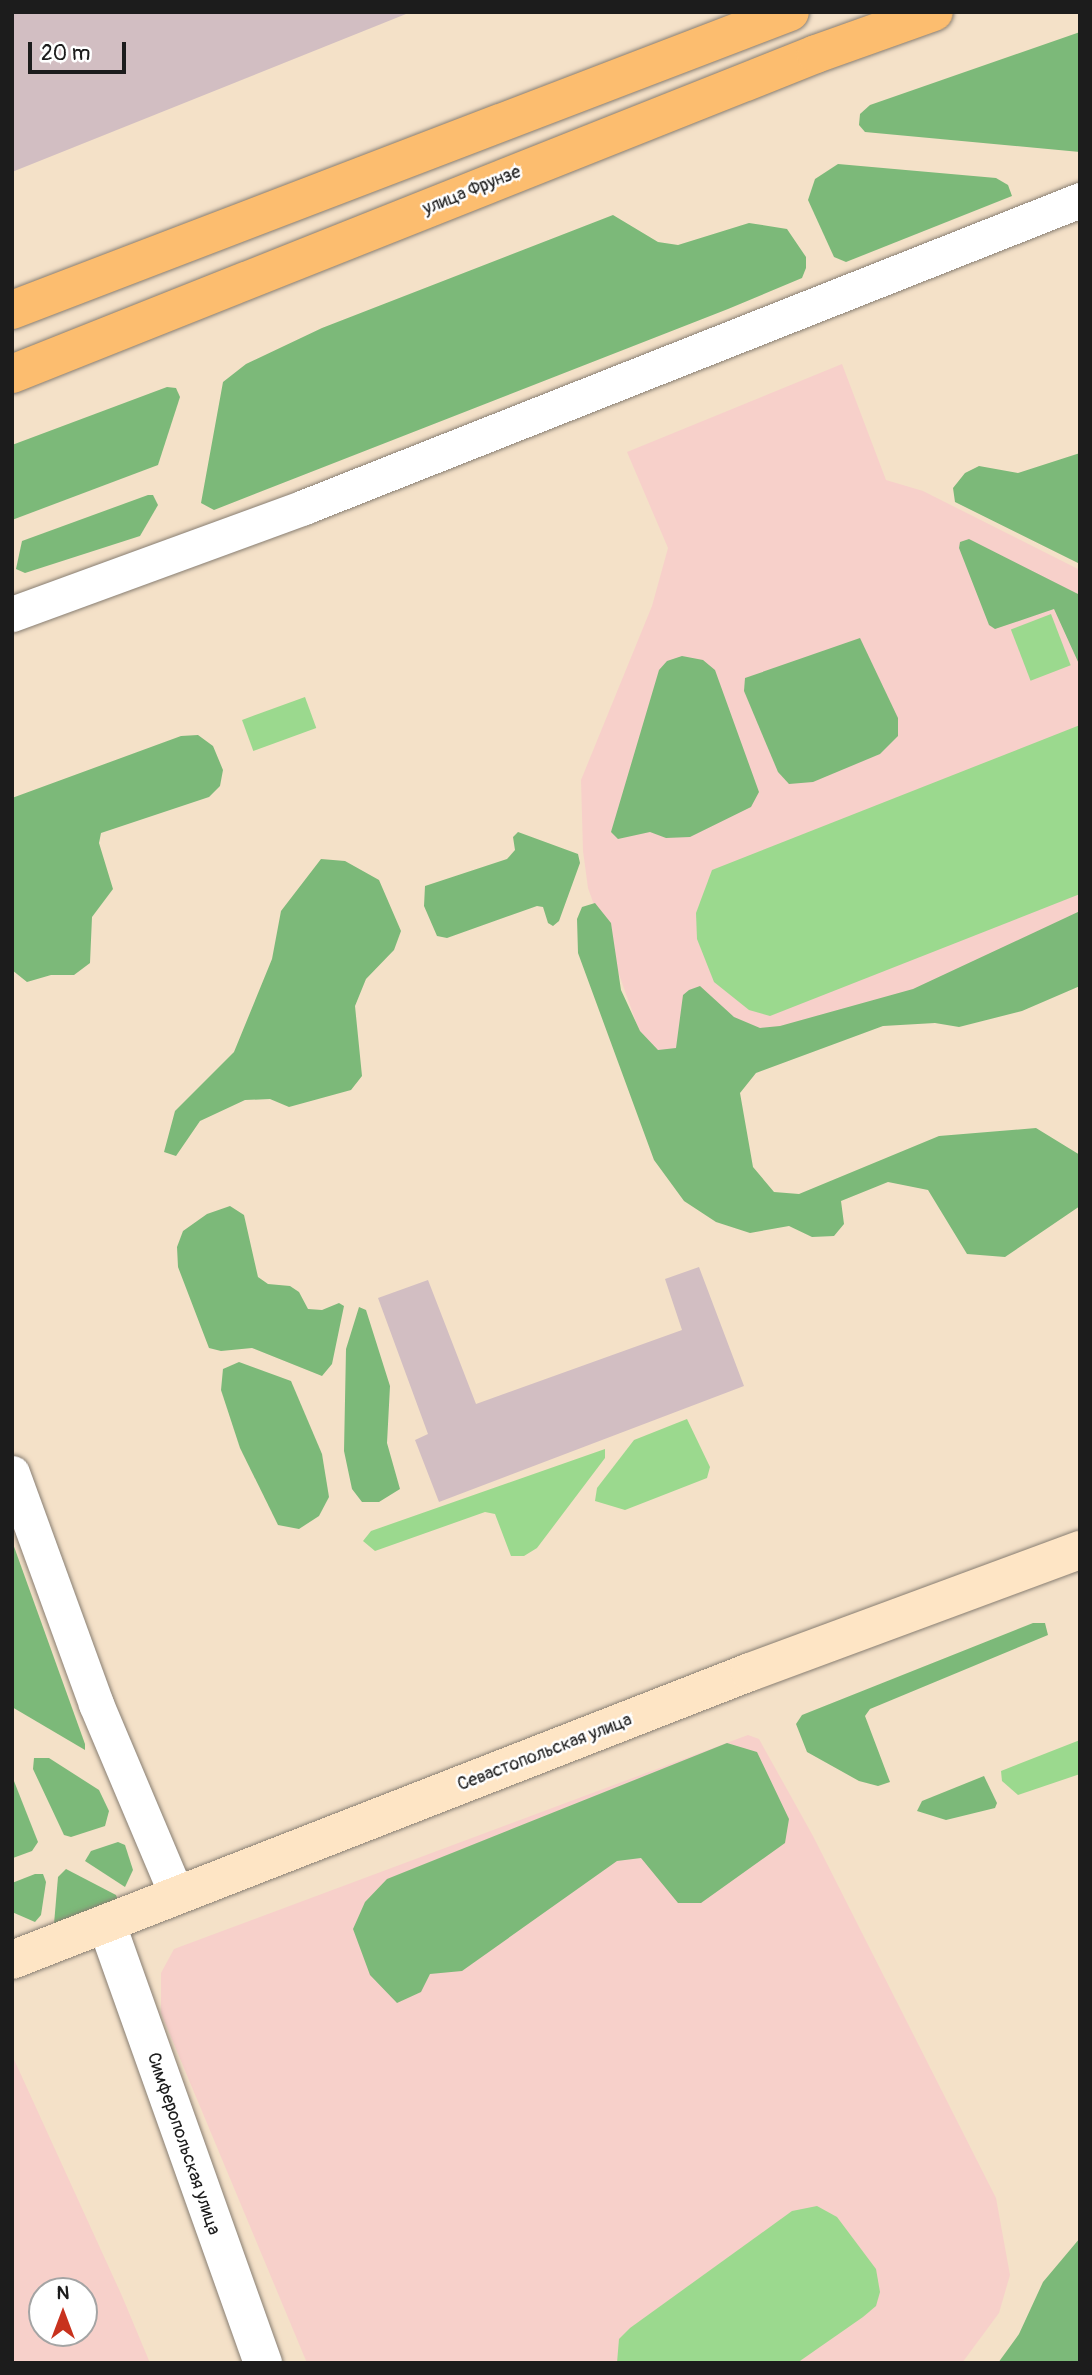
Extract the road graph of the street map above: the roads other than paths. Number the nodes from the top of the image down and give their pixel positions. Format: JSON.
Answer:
{"nodes":[{"id":1,"x":790,"y":12,"type":"edge"},
{"id":2,"x":934,"y":12,"type":"edge"},
{"id":3,"x":1080,"y":200,"type":"edge"},
{"id":4,"x":12,"y":310,"type":"edge"},
{"id":5,"x":12,"y":374,"type":"edge"},
{"id":6,"x":12,"y":614,"type":"edge"},
{"id":7,"x":12,"y":1473,"type":"edge"},
{"id":8,"x":1080,"y":1550,"type":"edge"},
{"id":9,"x":177,"y":1896,"type":"junction"},
{"id":10,"x":107,"y":1925,"type":"junction"},
{"id":11,"x":12,"y":1960,"type":"edge"},
{"id":12,"x":262,"y":2363,"type":"edge"}],
"edges":[{"from":1,"to":4,"type":"main road"},
{"from":2,"to":5,"type":"main road","name":"улица Фрунзе"},
{"from":3,"to":6,"type":"street"},
{"from":7,"to":9,"type":"street"},
{"from":8,"to":9,"type":"main road","name":"Севастопольская улица"},
{"from":9,"to":10,"type":"main road","name":"Севастопольская улица"},
{"from":10,"to":11,"type":"main road","name":"Севастопольская улица"},
{"from":10,"to":12,"type":"street","name":"Симферопольская улица"}]}
